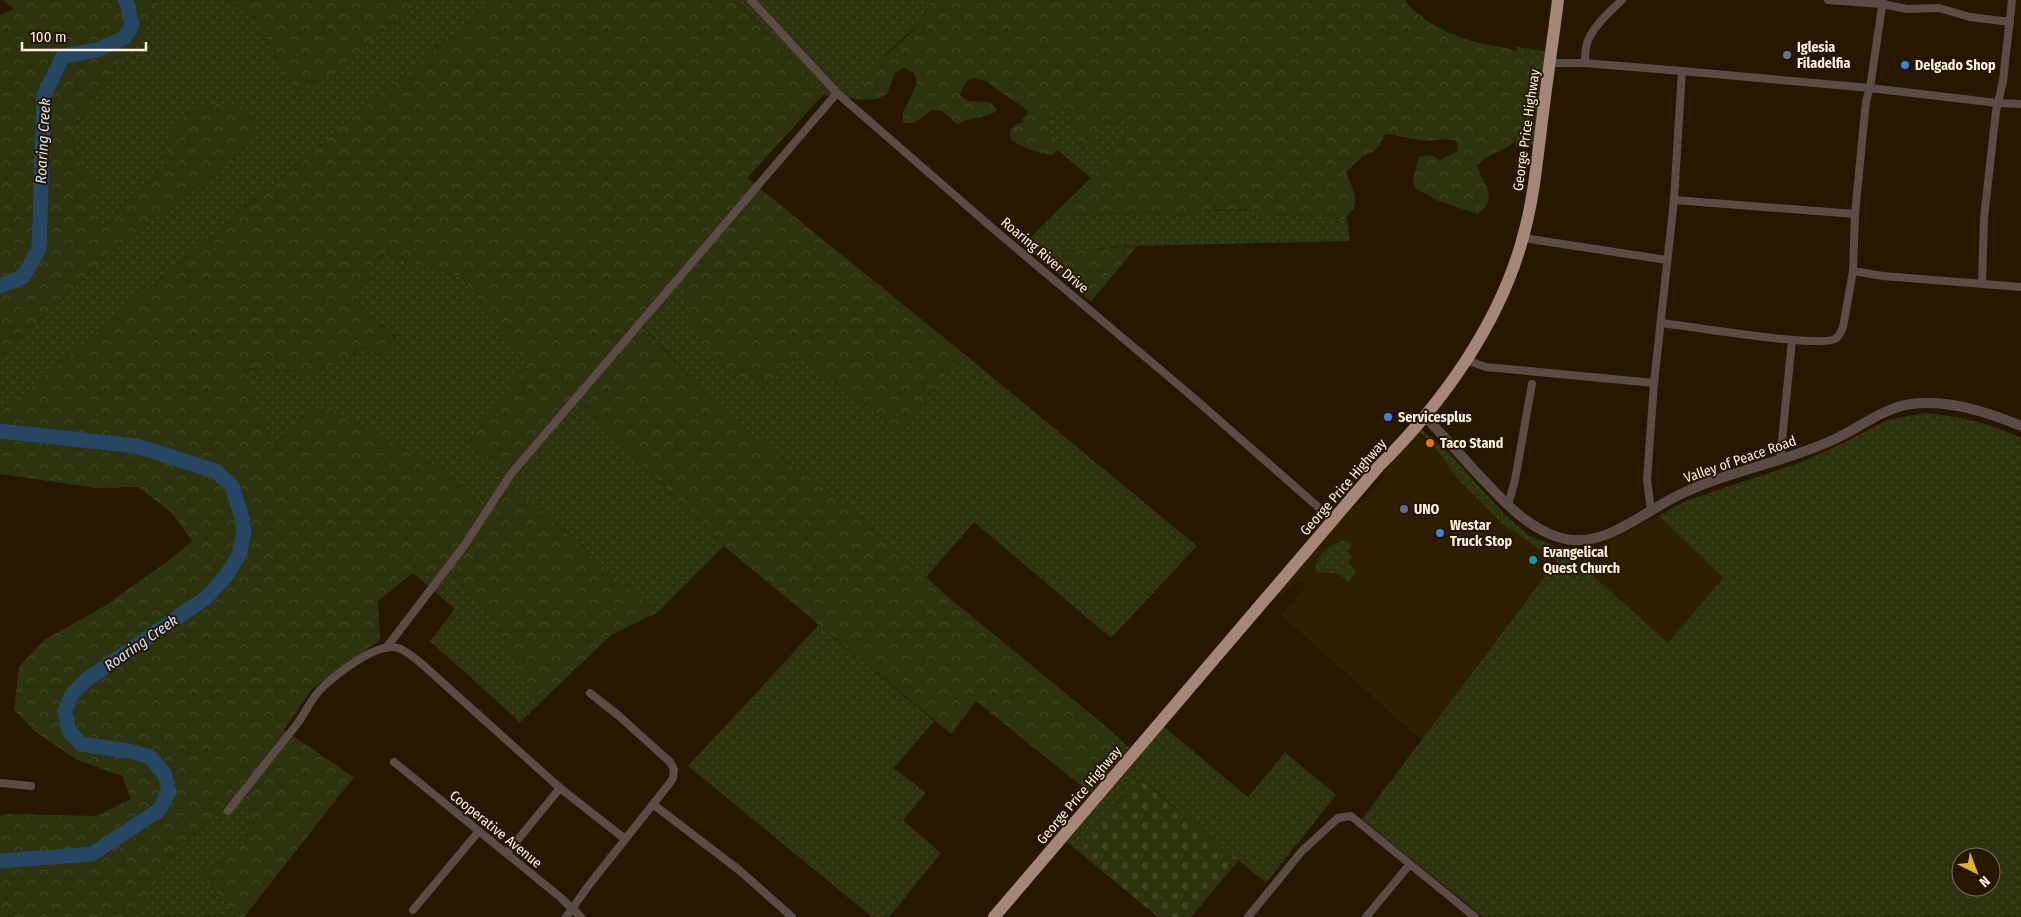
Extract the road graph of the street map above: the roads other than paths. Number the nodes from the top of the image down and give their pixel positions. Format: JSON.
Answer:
{"nodes":[{"id":1,"x":751,"y":0,"type":"edge"},
{"id":2,"x":1558,"y":0,"type":"edge"},
{"id":3,"x":1622,"y":0,"type":"edge"},
{"id":4,"x":1828,"y":0,"type":"edge"},
{"id":5,"x":2012,"y":0,"type":"edge"},
{"id":6,"x":1882,"y":2,"type":"edge"},
{"id":7,"x":2010,"y":22,"type":"junction"},
{"id":8,"x":1550,"y":63,"type":"junction"},
{"id":9,"x":1584,"y":63,"type":"junction"},
{"id":10,"x":1682,"y":71,"type":"junction"},
{"id":11,"x":1870,"y":88,"type":"junction"},
{"id":12,"x":837,"y":93,"type":"junction"},
{"id":13,"x":1997,"y":103,"type":"junction"},
{"id":14,"x":2021,"y":104,"type":"edge"},
{"id":15,"x":1674,"y":200,"type":"junction"},
{"id":16,"x":1855,"y":214,"type":"junction"},
{"id":17,"x":1523,"y":238,"type":"junction"},
{"id":18,"x":1667,"y":260,"type":"junction"},
{"id":19,"x":1853,"y":271,"type":"junction"},
{"id":20,"x":1982,"y":284,"type":"junction"},
{"id":21,"x":2021,"y":287,"type":"edge"},
{"id":22,"x":1661,"y":323,"type":"junction"},
{"id":23,"x":1792,"y":340,"type":"junction"},
{"id":24,"x":1466,"y":360,"type":"junction"},
{"id":25,"x":1654,"y":383,"type":"junction"},
{"id":26,"x":1532,"y":384,"type":"dead end"},
{"id":27,"x":1424,"y":416,"type":"junction"},
{"id":28,"x":2021,"y":426,"type":"edge"},
{"id":29,"x":1780,"y":460,"type":"junction"},
{"id":30,"x":1508,"y":505,"type":"junction"},
{"id":31,"x":1651,"y":510,"type":"junction"},
{"id":32,"x":1333,"y":520,"type":"junction"},
{"id":33,"x":386,"y":648,"type":"junction"},
{"id":34,"x":590,"y":693,"type":"dead end"},
{"id":35,"x":394,"y":762,"type":"dead end"},
{"id":36,"x":0,"y":783,"type":"edge"},
{"id":37,"x":31,"y":786,"type":"dead end"},
{"id":38,"x":560,"y":788,"type":"junction"},
{"id":39,"x":654,"y":805,"type":"junction"},
{"id":40,"x":228,"y":811,"type":"dead end"},
{"id":41,"x":479,"y":830,"type":"junction"},
{"id":42,"x":625,"y":839,"type":"junction"},
{"id":43,"x":506,"y":853,"type":"junction"},
{"id":44,"x":1410,"y":864,"type":"junction"},
{"id":45,"x":413,"y":910,"type":"dead end"},
{"id":46,"x":572,"y":910,"type":"junction"},
{"id":47,"x":1252,"y":916,"type":"edge"},
{"id":48,"x":566,"y":917,"type":"edge"},
{"id":49,"x":581,"y":917,"type":"edge"},
{"id":50,"x":792,"y":917,"type":"edge"},
{"id":51,"x":994,"y":917,"type":"edge"},
{"id":52,"x":1366,"y":917,"type":"edge"},
{"id":53,"x":1475,"y":917,"type":"edge"}],
"edges":[{"from":1,"to":12,"type":"street","name":"Roaring River Drive"},
{"from":2,"to":8,"type":"highway","name":"George Price Highway"},
{"from":3,"to":9,"type":"street"},
{"from":4,"to":6,"type":"street"},
{"from":5,"to":7,"type":"street"},
{"from":6,"to":7,"type":"street"},
{"from":6,"to":11,"type":"street"},
{"from":7,"to":13,"type":"street"},
{"from":8,"to":9,"type":"street"},
{"from":8,"to":17,"type":"highway","name":"George Price Highway"},
{"from":9,"to":10,"type":"street"},
{"from":10,"to":11,"type":"street"},
{"from":10,"to":15,"type":"street"},
{"from":11,"to":13,"type":"street"},
{"from":11,"to":16,"type":"street"},
{"from":12,"to":32,"type":"street","name":"Roaring River Drive"},
{"from":12,"to":33,"type":"street"},
{"from":13,"to":14,"type":"street"},
{"from":13,"to":20,"type":"street"},
{"from":15,"to":16,"type":"street"},
{"from":15,"to":18,"type":"street"},
{"from":16,"to":19,"type":"street"},
{"from":17,"to":18,"type":"street"},
{"from":17,"to":24,"type":"highway","name":"George Price Highway"},
{"from":18,"to":22,"type":"street"},
{"from":19,"to":20,"type":"street"},
{"from":19,"to":23,"type":"street"},
{"from":20,"to":21,"type":"street"},
{"from":22,"to":23,"type":"street"},
{"from":22,"to":25,"type":"street"},
{"from":23,"to":29,"type":"street"},
{"from":24,"to":25,"type":"street"},
{"from":24,"to":27,"type":"highway","name":"George Price Highway"},
{"from":25,"to":31,"type":"street"},
{"from":26,"to":30,"type":"street"},
{"from":27,"to":30,"type":"street","name":"Valley of Peace Road"},
{"from":27,"to":32,"type":"highway","name":"George Price Highway"},
{"from":28,"to":29,"type":"street","name":"Valley of Peace Road"},
{"from":29,"to":31,"type":"street","name":"Valley of Peace Road"},
{"from":30,"to":31,"type":"street","name":"Valley of Peace Road"},
{"from":32,"to":51,"type":"highway","name":"George Price Highway"},
{"from":33,"to":38,"type":"street"},
{"from":33,"to":40,"type":"street"},
{"from":34,"to":39,"type":"street"},
{"from":35,"to":41,"type":"street","name":"Cooperative Avenue"},
{"from":36,"to":37,"type":"street"},
{"from":38,"to":42,"type":"street"},
{"from":38,"to":43,"type":"street"},
{"from":39,"to":42,"type":"street"},
{"from":39,"to":50,"type":"street"},
{"from":41,"to":43,"type":"street","name":"Cooperative Avenue"},
{"from":41,"to":45,"type":"street"},
{"from":42,"to":46,"type":"street"},
{"from":43,"to":46,"type":"street","name":"Cooperative Avenue"},
{"from":44,"to":47,"type":"street"},
{"from":44,"to":52,"type":"street"},
{"from":44,"to":53,"type":"street"},
{"from":46,"to":48,"type":"street"},
{"from":46,"to":49,"type":"street","name":"Cooperative Avenue"}]}
